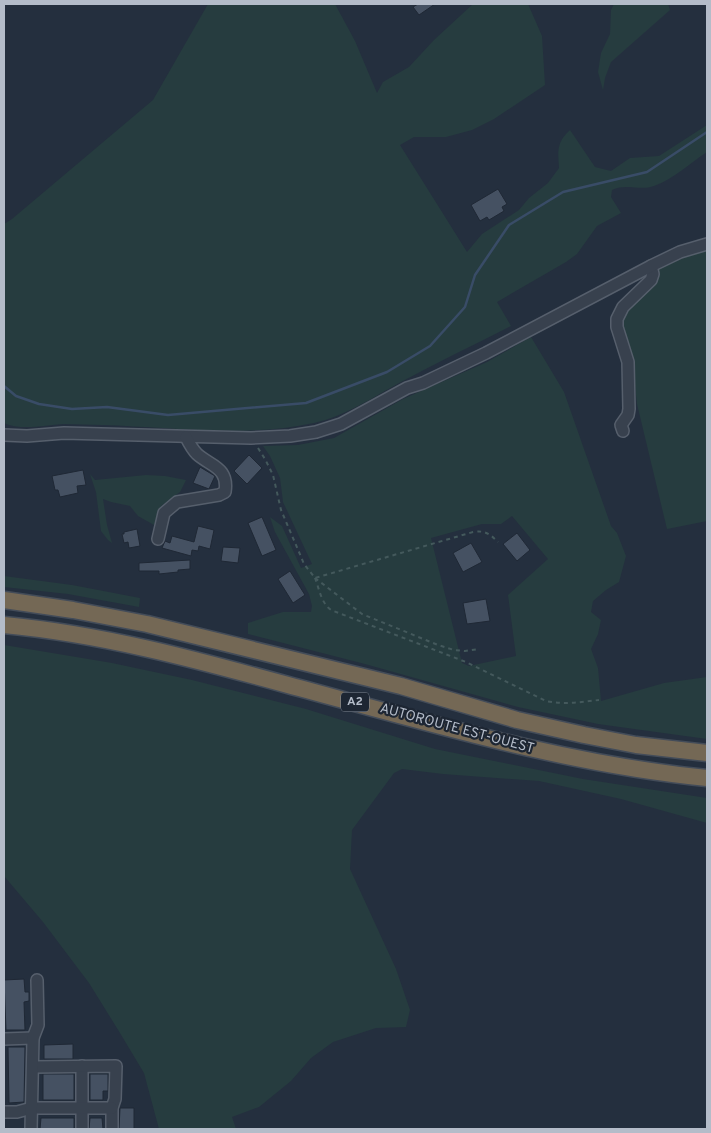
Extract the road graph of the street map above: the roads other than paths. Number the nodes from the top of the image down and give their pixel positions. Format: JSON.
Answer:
{"nodes":[{"id":1,"x":707,"y":244,"type":"edge"},
{"id":2,"x":651,"y":266,"type":"junction"},
{"id":3,"x":623,"y":431,"type":"dead end"},
{"id":4,"x":4,"y":435,"type":"edge"},
{"id":5,"x":186,"y":437,"type":"junction"},
{"id":6,"x":158,"y":539,"type":"dead end"},
{"id":7,"x":4,"y":600,"type":"edge"},
{"id":8,"x":4,"y":625,"type":"edge"},
{"id":9,"x":707,"y":754,"type":"edge"},
{"id":10,"x":707,"y":778,"type":"edge"},
{"id":11,"x":37,"y":980,"type":"dead end"},
{"id":12,"x":34,"y":1038,"type":"junction"},
{"id":13,"x":4,"y":1039,"type":"edge"},
{"id":14,"x":82,"y":1066,"type":"junction"},
{"id":15,"x":33,"y":1067,"type":"junction"},
{"id":16,"x":32,"y":1108,"type":"junction"},
{"id":17,"x":82,"y":1108,"type":"junction"},
{"id":18,"x":112,"y":1108,"type":"junction"},
{"id":19,"x":4,"y":1112,"type":"edge"},
{"id":20,"x":32,"y":1129,"type":"edge"},
{"id":21,"x":82,"y":1129,"type":"edge"},
{"id":22,"x":112,"y":1129,"type":"edge"}],
"edges":[{"from":1,"to":2,"type":"street"},
{"from":2,"to":3,"type":"street"},
{"from":2,"to":5,"type":"street"},
{"from":4,"to":5,"type":"street"},
{"from":5,"to":6,"type":"street"},
{"from":7,"to":9,"type":"highway","name":"AUTOROUTE EST-OUEST","number":"A2"},
{"from":8,"to":10,"type":"highway","name":"AUTOROUTE EST-OUEST","number":"A2"},
{"from":11,"to":12,"type":"street"},
{"from":12,"to":13,"type":"street"},
{"from":12,"to":15,"type":"street"},
{"from":14,"to":15,"type":"street"},
{"from":14,"to":17,"type":"street"},
{"from":14,"to":18,"type":"street"},
{"from":15,"to":16,"type":"street"},
{"from":16,"to":17,"type":"street"},
{"from":16,"to":19,"type":"street"},
{"from":16,"to":20,"type":"street"},
{"from":17,"to":18,"type":"street"},
{"from":17,"to":21,"type":"street"},
{"from":18,"to":22,"type":"street"}]}
